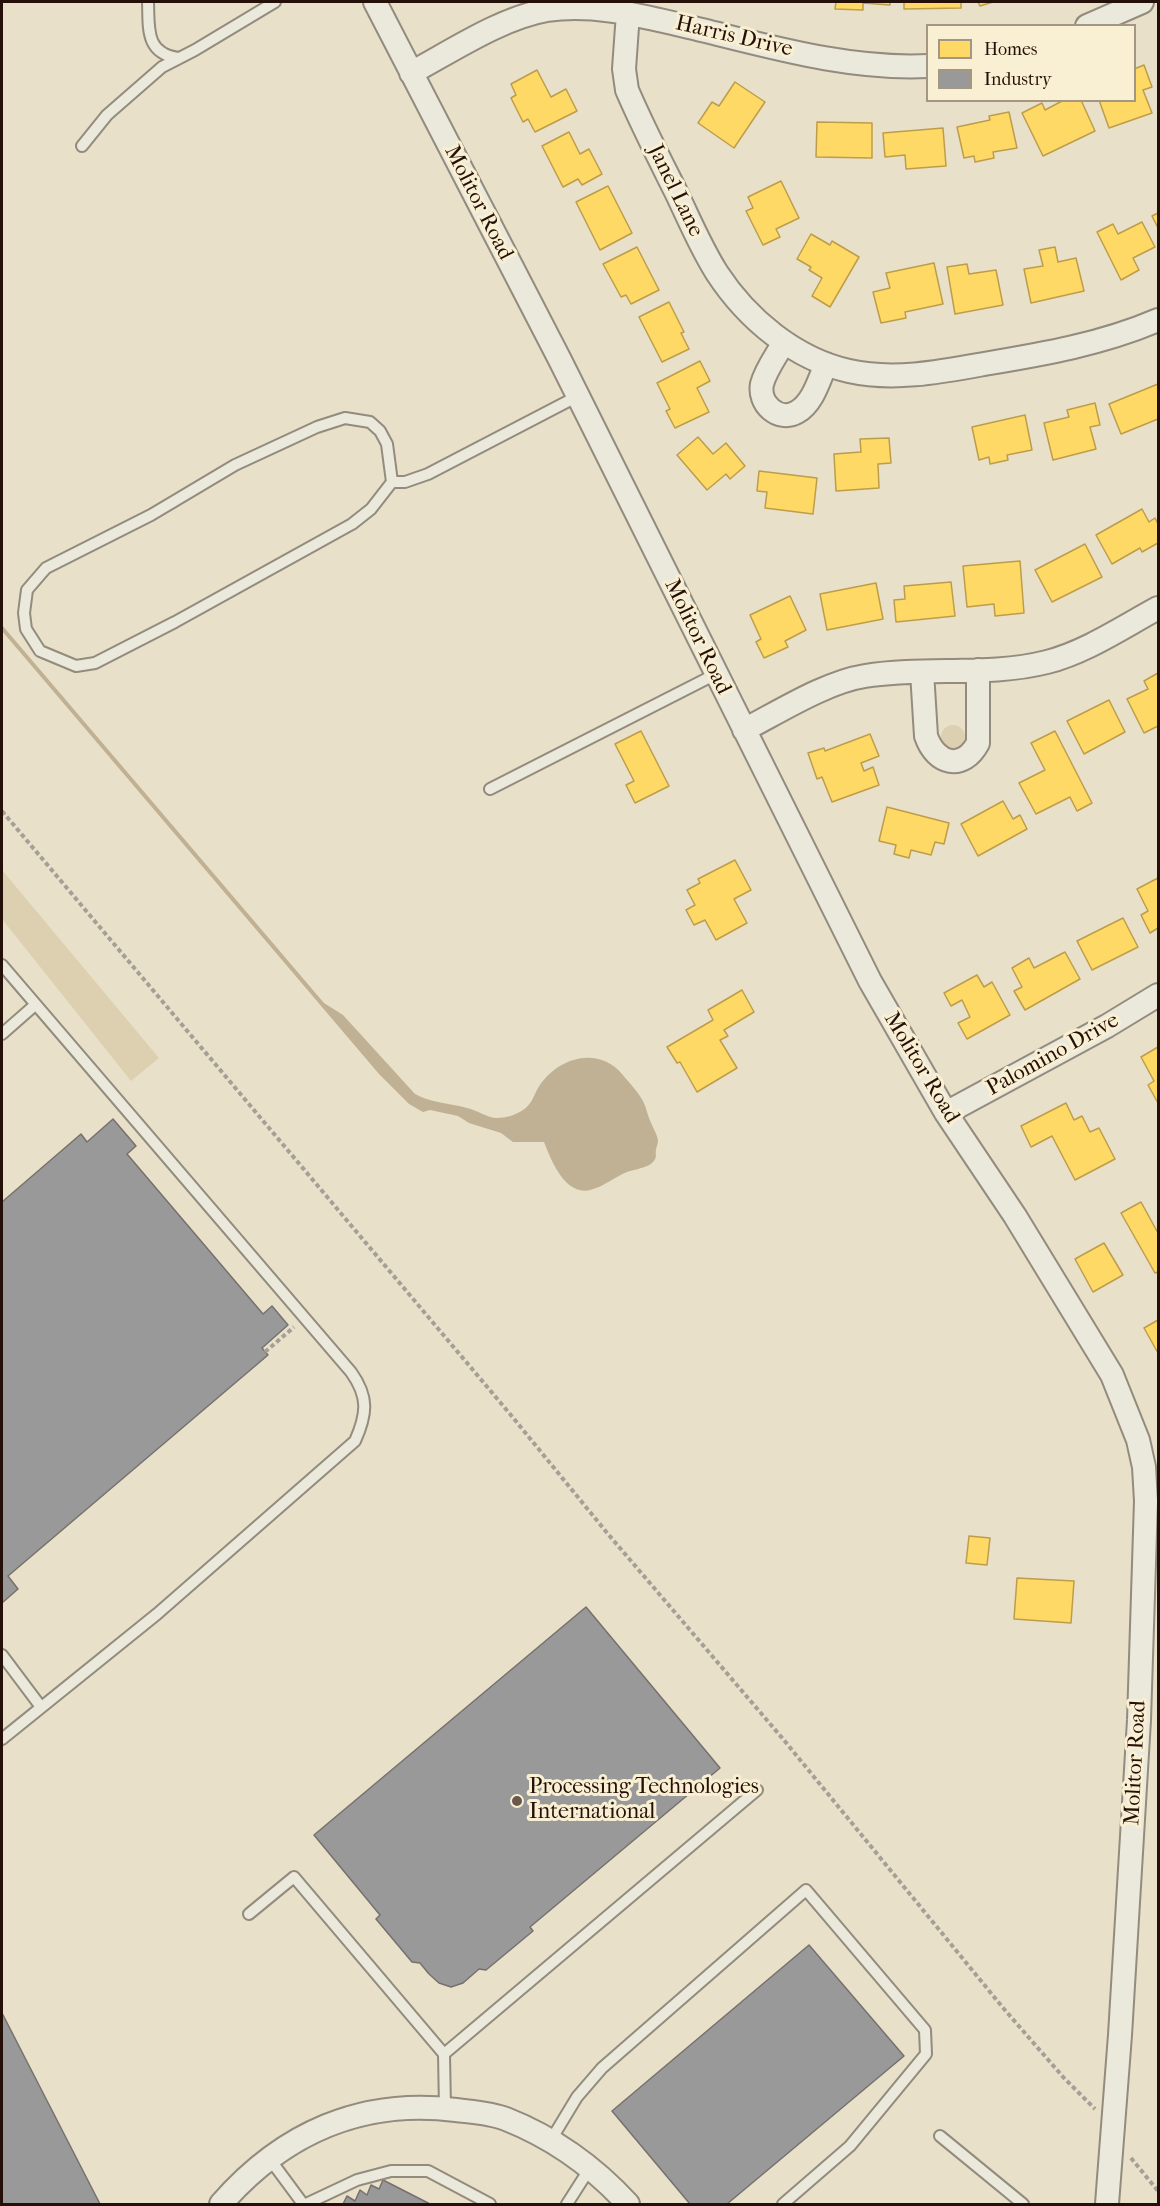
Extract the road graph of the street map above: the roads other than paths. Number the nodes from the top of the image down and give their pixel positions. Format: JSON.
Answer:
{"nodes":[{"id":1,"x":148,"y":2,"type":"edge"},
{"id":2,"x":275,"y":2,"type":"edge"},
{"id":3,"x":375,"y":2,"type":"edge"},
{"id":4,"x":1142,"y":2,"type":"edge"},
{"id":5,"x":628,"y":13,"type":"junction"},
{"id":6,"x":1092,"y":24,"type":"edge"},
{"id":7,"x":178,"y":58,"type":"junction"},
{"id":8,"x":926,"y":66,"type":"edge"},
{"id":9,"x":411,"y":73,"type":"junction"},
{"id":10,"x":82,"y":146,"type":"dead end"},
{"id":11,"x":1158,"y":320,"type":"edge"},
{"id":12,"x":784,"y":342,"type":"junction"},
{"id":13,"x":825,"y":364,"type":"junction"},
{"id":14,"x":578,"y":396,"type":"junction"},
{"id":15,"x":392,"y":482,"type":"junction"},
{"id":16,"x":1158,"y":608,"type":"edge"},
{"id":17,"x":978,"y":670,"type":"junction"},
{"id":18,"x":922,"y":672,"type":"junction"},
{"id":19,"x":716,"y":674,"type":"junction"},
{"id":20,"x":744,"y":730,"type":"junction"},
{"id":21,"x":490,"y":789,"type":"dead end"},
{"id":22,"x":2,"y":965,"type":"edge"},
{"id":23,"x":1158,"y":995,"type":"edge"},
{"id":24,"x":35,"y":1005,"type":"junction"},
{"id":25,"x":2,"y":1034,"type":"edge"},
{"id":26,"x":946,"y":1113,"type":"junction"},
{"id":27,"x":2,"y":1655,"type":"edge"},
{"id":28,"x":41,"y":1707,"type":"junction"},
{"id":29,"x":1149,"y":1720,"type":"edge"},
{"id":30,"x":2,"y":1738,"type":"edge"},
{"id":31,"x":757,"y":1790,"type":"dead end"},
{"id":32,"x":249,"y":1914,"type":"dead end"},
{"id":33,"x":444,"y":2054,"type":"junction"},
{"id":34,"x":445,"y":2109,"type":"junction"},
{"id":35,"x":940,"y":2136,"type":"dead end"},
{"id":36,"x":551,"y":2140,"type":"junction"},
{"id":37,"x":269,"y":2158,"type":"junction"},
{"id":38,"x":590,"y":2168,"type":"junction"},
{"id":39,"x":221,"y":2205,"type":"edge"},
{"id":40,"x":305,"y":2205,"type":"edge"},
{"id":41,"x":490,"y":2205,"type":"edge"},
{"id":42,"x":567,"y":2205,"type":"edge"},
{"id":43,"x":628,"y":2205,"type":"edge"},
{"id":44,"x":783,"y":2205,"type":"edge"},
{"id":45,"x":1023,"y":2205,"type":"edge"},
{"id":46,"x":1107,"y":2205,"type":"edge"}],
"edges":[{"from":1,"to":7,"type":"lane"},
{"from":2,"to":7,"type":"lane"},
{"from":3,"to":9,"type":"street","name":"Molitor Road"},
{"from":4,"to":6,"type":"street"},
{"from":5,"to":8,"type":"street","name":"Harris Drive"},
{"from":5,"to":9,"type":"street","name":"Harris Drive"},
{"from":5,"to":12,"type":"street","name":"Janel Lane"},
{"from":7,"to":10,"type":"lane"},
{"from":9,"to":14,"type":"street","name":"Molitor Road"},
{"from":11,"to":13,"type":"street","name":"Janel Lane"},
{"from":12,"to":13,"type":"street","name":"Janel Lane"},
{"from":12,"to":13,"type":"street"},
{"from":14,"to":15,"type":"lane"},
{"from":14,"to":19,"type":"street","name":"Molitor Road"},
{"from":15,"to":15,"type":"lane"},
{"from":16,"to":17,"type":"street"},
{"from":17,"to":18,"type":"street"},
{"from":17,"to":18,"type":"street"},
{"from":18,"to":20,"type":"street"},
{"from":19,"to":20,"type":"street","name":"Molitor Road"},
{"from":19,"to":21,"type":"lane"},
{"from":20,"to":26,"type":"street","name":"Molitor Road"},
{"from":22,"to":24,"type":"lane"},
{"from":23,"to":26,"type":"street","name":"Palomino Drive"},
{"from":24,"to":25,"type":"lane"},
{"from":24,"to":28,"type":"lane"},
{"from":26,"to":29,"type":"street","name":"Molitor Road"},
{"from":27,"to":28,"type":"lane"},
{"from":28,"to":30,"type":"lane"},
{"from":29,"to":46,"type":"street","name":"Molitor Road"},
{"from":31,"to":33,"type":"lane"},
{"from":32,"to":33,"type":"lane"},
{"from":33,"to":34,"type":"lane"},
{"from":34,"to":36,"type":"street"},
{"from":34,"to":37,"type":"street"},
{"from":35,"to":45,"type":"lane"},
{"from":36,"to":38,"type":"street"},
{"from":36,"to":44,"type":"lane"},
{"from":37,"to":39,"type":"street"},
{"from":37,"to":40,"type":"lane"},
{"from":38,"to":42,"type":"lane"},
{"from":38,"to":43,"type":"street"},
{"from":40,"to":41,"type":"lane"}]}
